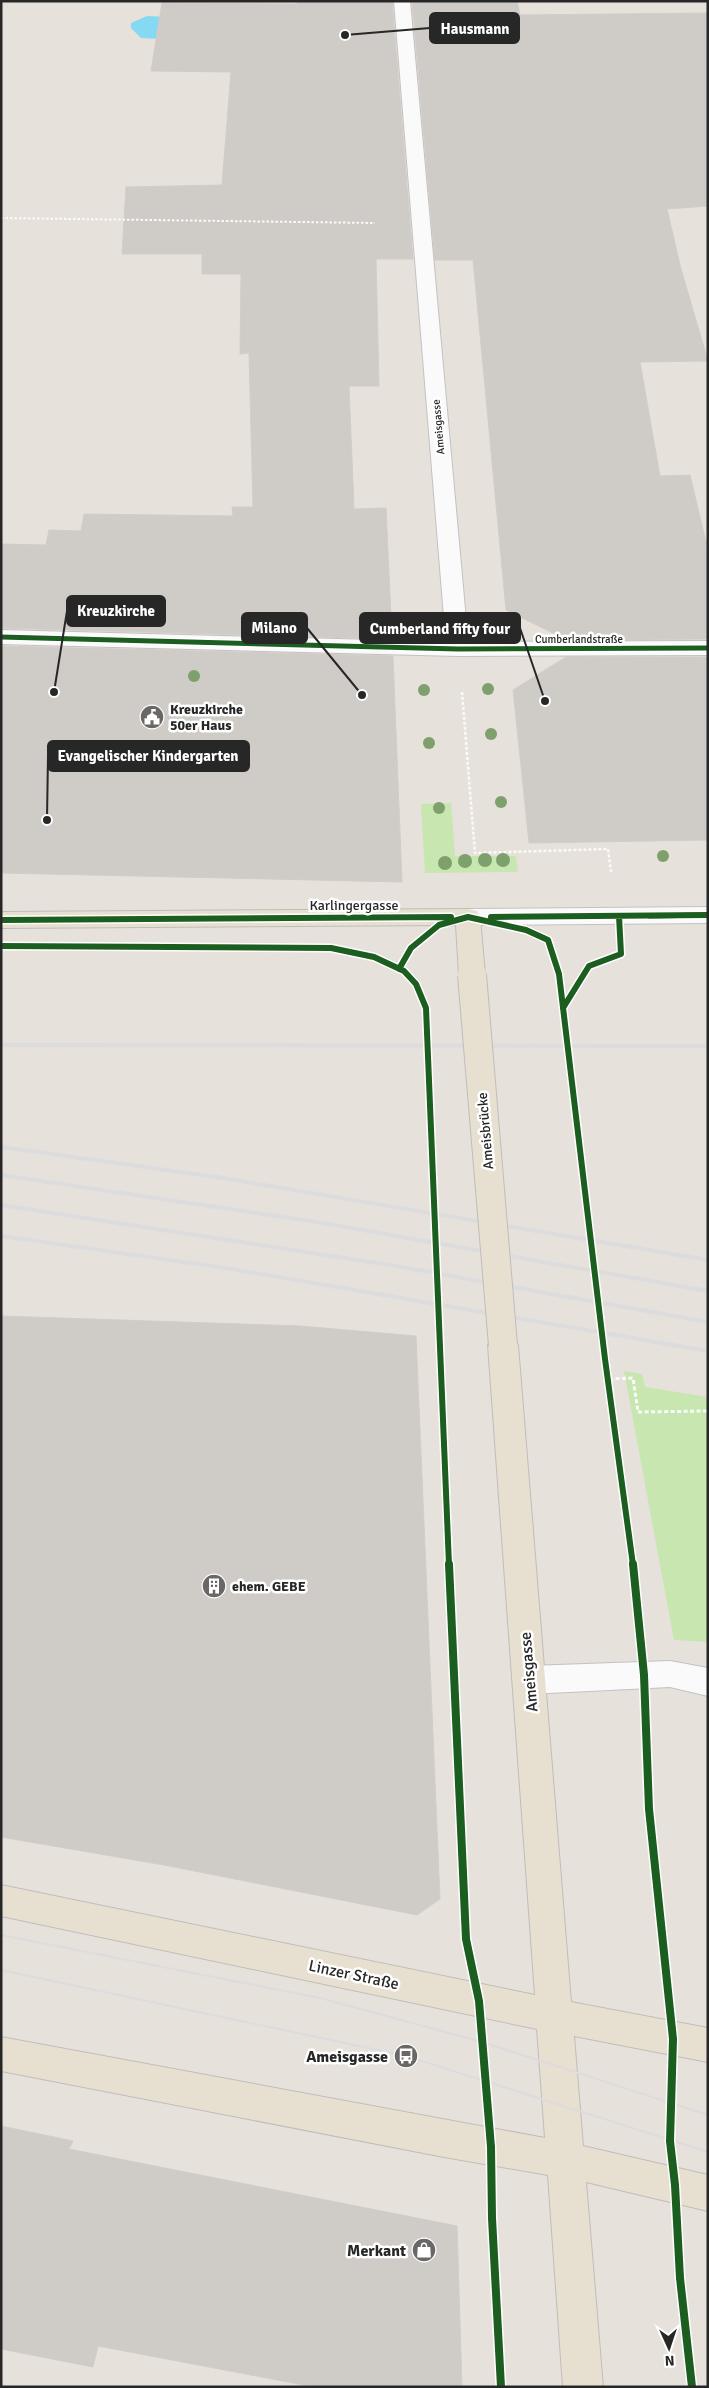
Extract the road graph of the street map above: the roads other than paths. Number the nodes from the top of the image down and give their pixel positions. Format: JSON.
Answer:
{"nodes":[{"id":1,"x":402,"y":1,"type":"edge"},
{"id":2,"x":1,"y":637,"type":"edge"},
{"id":3,"x":708,"y":648,"type":"edge"},
{"id":4,"x":458,"y":649,"type":"junction"},
{"id":5,"x":708,"y":915,"type":"edge"},
{"id":6,"x":468,"y":917,"type":"junction"},
{"id":7,"x":1,"y":920,"type":"edge"},
{"id":8,"x":503,"y":1345,"type":"joint"},
{"id":9,"x":529,"y":1680,"type":"junction"},
{"id":10,"x":708,"y":1682,"type":"edge"},
{"id":11,"x":1,"y":1900,"type":"edge"},
{"id":12,"x":556,"y":2015,"type":"junction"},
{"id":13,"x":708,"y":2045,"type":"edge"},
{"id":14,"x":1,"y":2054,"type":"edge"},
{"id":15,"x":568,"y":2160,"type":"junction"},
{"id":16,"x":708,"y":2192,"type":"edge"},
{"id":17,"x":584,"y":2387,"type":"edge"}],
"edges":[{"from":1,"to":4,"type":"street","name":"Ameisgasse"},
{"from":2,"to":4,"type":"street","name":"Cumberlandstraße"},
{"from":3,"to":4,"type":"street","name":"Cumberlandstraße"},
{"from":5,"to":6,"type":"street","name":"Karlingergasse"},
{"from":6,"to":7,"type":"main road","name":"Karlingergasse"},
{"from":6,"to":8,"type":"main road","name":"Ameisbrücke","bridge":true},
{"from":8,"to":9,"type":"main road","name":"Ameisgasse"},
{"from":9,"to":10,"type":"street"},
{"from":9,"to":12,"type":"main road","name":"Ameisgasse"},
{"from":11,"to":12,"type":"main road","name":"Linzer Straße"},
{"from":12,"to":13,"type":"main road","name":"Linzer Straße"},
{"from":12,"to":15,"type":"main road","name":"Ameisgasse"},
{"from":14,"to":15,"type":"main road"},
{"from":15,"to":16,"type":"main road"},
{"from":15,"to":17,"type":"main road","name":"Ameisgasse"}]}
